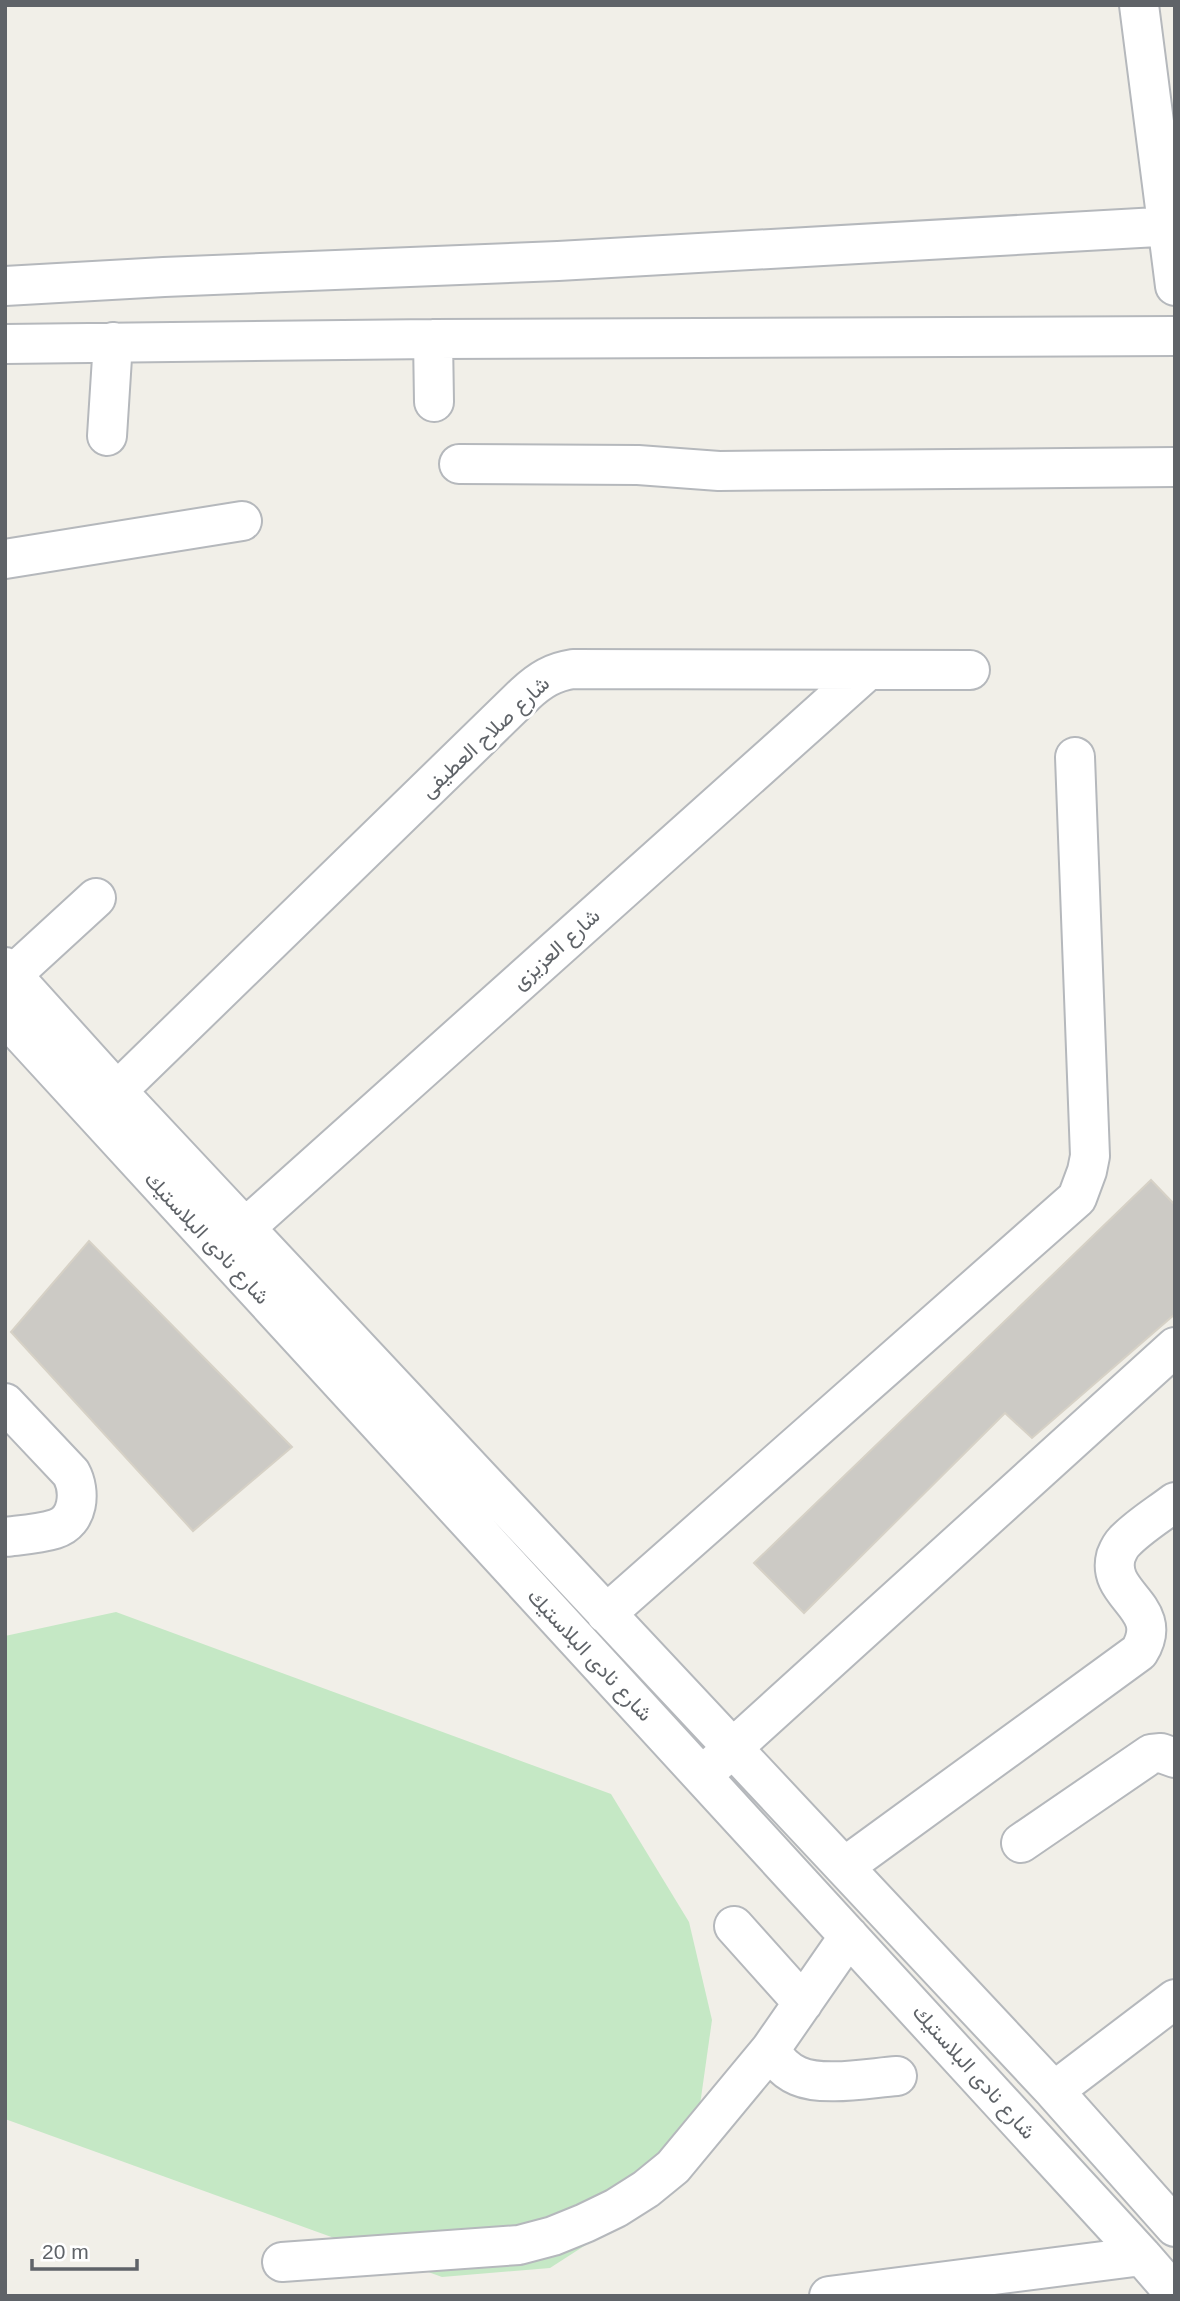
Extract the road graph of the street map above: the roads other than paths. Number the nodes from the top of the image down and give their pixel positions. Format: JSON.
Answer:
{"nodes":[{"id":1,"x":1139,"y":5,"type":"edge"},
{"id":2,"x":1171,"y":226,"type":"edge"},
{"id":3,"x":5,"y":286,"type":"edge"},
{"id":4,"x":1175,"y":286,"type":"edge"},
{"id":5,"x":1175,"y":336,"type":"edge"},
{"id":6,"x":433,"y":339,"type":"junction"},
{"id":7,"x":113,"y":342,"type":"junction"},
{"id":8,"x":5,"y":344,"type":"edge"},
{"id":9,"x":434,"y":402,"type":"dead end"},
{"id":10,"x":107,"y":436,"type":"dead end"},
{"id":11,"x":459,"y":464,"type":"dead end"},
{"id":12,"x":1175,"y":467,"type":"edge"},
{"id":13,"x":242,"y":520,"type":"dead end"},
{"id":14,"x":5,"y":559,"type":"edge"},
{"id":15,"x":868,"y":670,"type":"junction"},
{"id":16,"x":970,"y":670,"type":"dead end"},
{"id":17,"x":1075,"y":757,"type":"dead end"},
{"id":18,"x":96,"y":898,"type":"dead end"},
{"id":19,"x":9,"y":971,"type":"edge"},
{"id":20,"x":5,"y":1016,"type":"edge"},
{"id":21,"x":117,"y":1091,"type":"junction"},
{"id":22,"x":245,"y":1228,"type":"junction"},
{"id":23,"x":1175,"y":1347,"type":"edge"},
{"id":24,"x":5,"y":1403,"type":"edge"},
{"id":25,"x":1175,"y":1502,"type":"edge"},
{"id":26,"x":5,"y":1537,"type":"edge"},
{"id":27,"x":606,"y":1614,"type":"junction"},
{"id":28,"x":732,"y":1747,"type":"junction"},
{"id":29,"x":1175,"y":1758,"type":"edge"},
{"id":30,"x":702,"y":1776,"type":"junction"},
{"id":31,"x":1021,"y":1843,"type":"dead end"},
{"id":32,"x":844,"y":1867,"type":"junction"},
{"id":33,"x":734,"y":1926,"type":"dead end"},
{"id":34,"x":849,"y":1936,"type":"junction"},
{"id":35,"x":1175,"y":1999,"type":"edge"},
{"id":36,"x":803,"y":2003,"type":"junction"},
{"id":37,"x":770,"y":2050,"type":"junction"},
{"id":38,"x":897,"y":2076,"type":"dead end"},
{"id":39,"x":1054,"y":2091,"type":"junction"},
{"id":40,"x":1175,"y":2227,"type":"edge"},
{"id":41,"x":1142,"y":2256,"type":"junction"},
{"id":42,"x":282,"y":2262,"type":"dead end"},
{"id":43,"x":1175,"y":2294,"type":"edge"},
{"id":44,"x":830,"y":2296,"type":"edge"}],
"edges":[{"from":1,"to":2,"type":"street"},
{"from":2,"to":3,"type":"street"},
{"from":2,"to":4,"type":"street"},
{"from":5,"to":6,"type":"street"},
{"from":6,"to":7,"type":"street"},
{"from":6,"to":9,"type":"street"},
{"from":7,"to":8,"type":"street"},
{"from":7,"to":10,"type":"street"},
{"from":11,"to":12,"type":"street"},
{"from":13,"to":14,"type":"street"},
{"from":15,"to":16,"type":"street","name":"شارع صلاح العطيفى"},
{"from":15,"to":21,"type":"street","name":"شارع صلاح العطيفى"},
{"from":15,"to":22,"type":"street","name":"شارع العزيزى"},
{"from":17,"to":27,"type":"street"},
{"from":18,"to":19,"type":"street"},
{"from":19,"to":21,"type":"street","name":"شارع نادى البلاستيك"},
{"from":20,"to":30,"type":"street","name":"شارع نادى البلاستيك"},
{"from":21,"to":22,"type":"street","name":"شارع نادى البلاستيك"},
{"from":22,"to":27,"type":"street","name":"شارع نادى البلاستيك"},
{"from":23,"to":28,"type":"street"},
{"from":24,"to":26,"type":"street"},
{"from":25,"to":32,"type":"street"},
{"from":27,"to":28,"type":"street","name":"شارع نادى البلاستيك"},
{"from":28,"to":30,"type":"street"},
{"from":28,"to":32,"type":"street","name":"شارع نادى البلاستيك"},
{"from":29,"to":31,"type":"street"},
{"from":30,"to":34,"type":"street","name":"شارع نادى البلاستيك"},
{"from":32,"to":39,"type":"street","name":"شارع نادى البلاستيك"},
{"from":33,"to":36,"type":"street"},
{"from":34,"to":36,"type":"street"},
{"from":34,"to":41,"type":"street","name":"شارع نادى البلاستيك"},
{"from":35,"to":39,"type":"street"},
{"from":36,"to":37,"type":"street"},
{"from":37,"to":38,"type":"street"},
{"from":37,"to":42,"type":"street"},
{"from":39,"to":40,"type":"street","name":"شارع نادى البلاستيك"},
{"from":41,"to":43,"type":"street","name":"شارع نادى البلاستيك"},
{"from":41,"to":44,"type":"street"}]}
